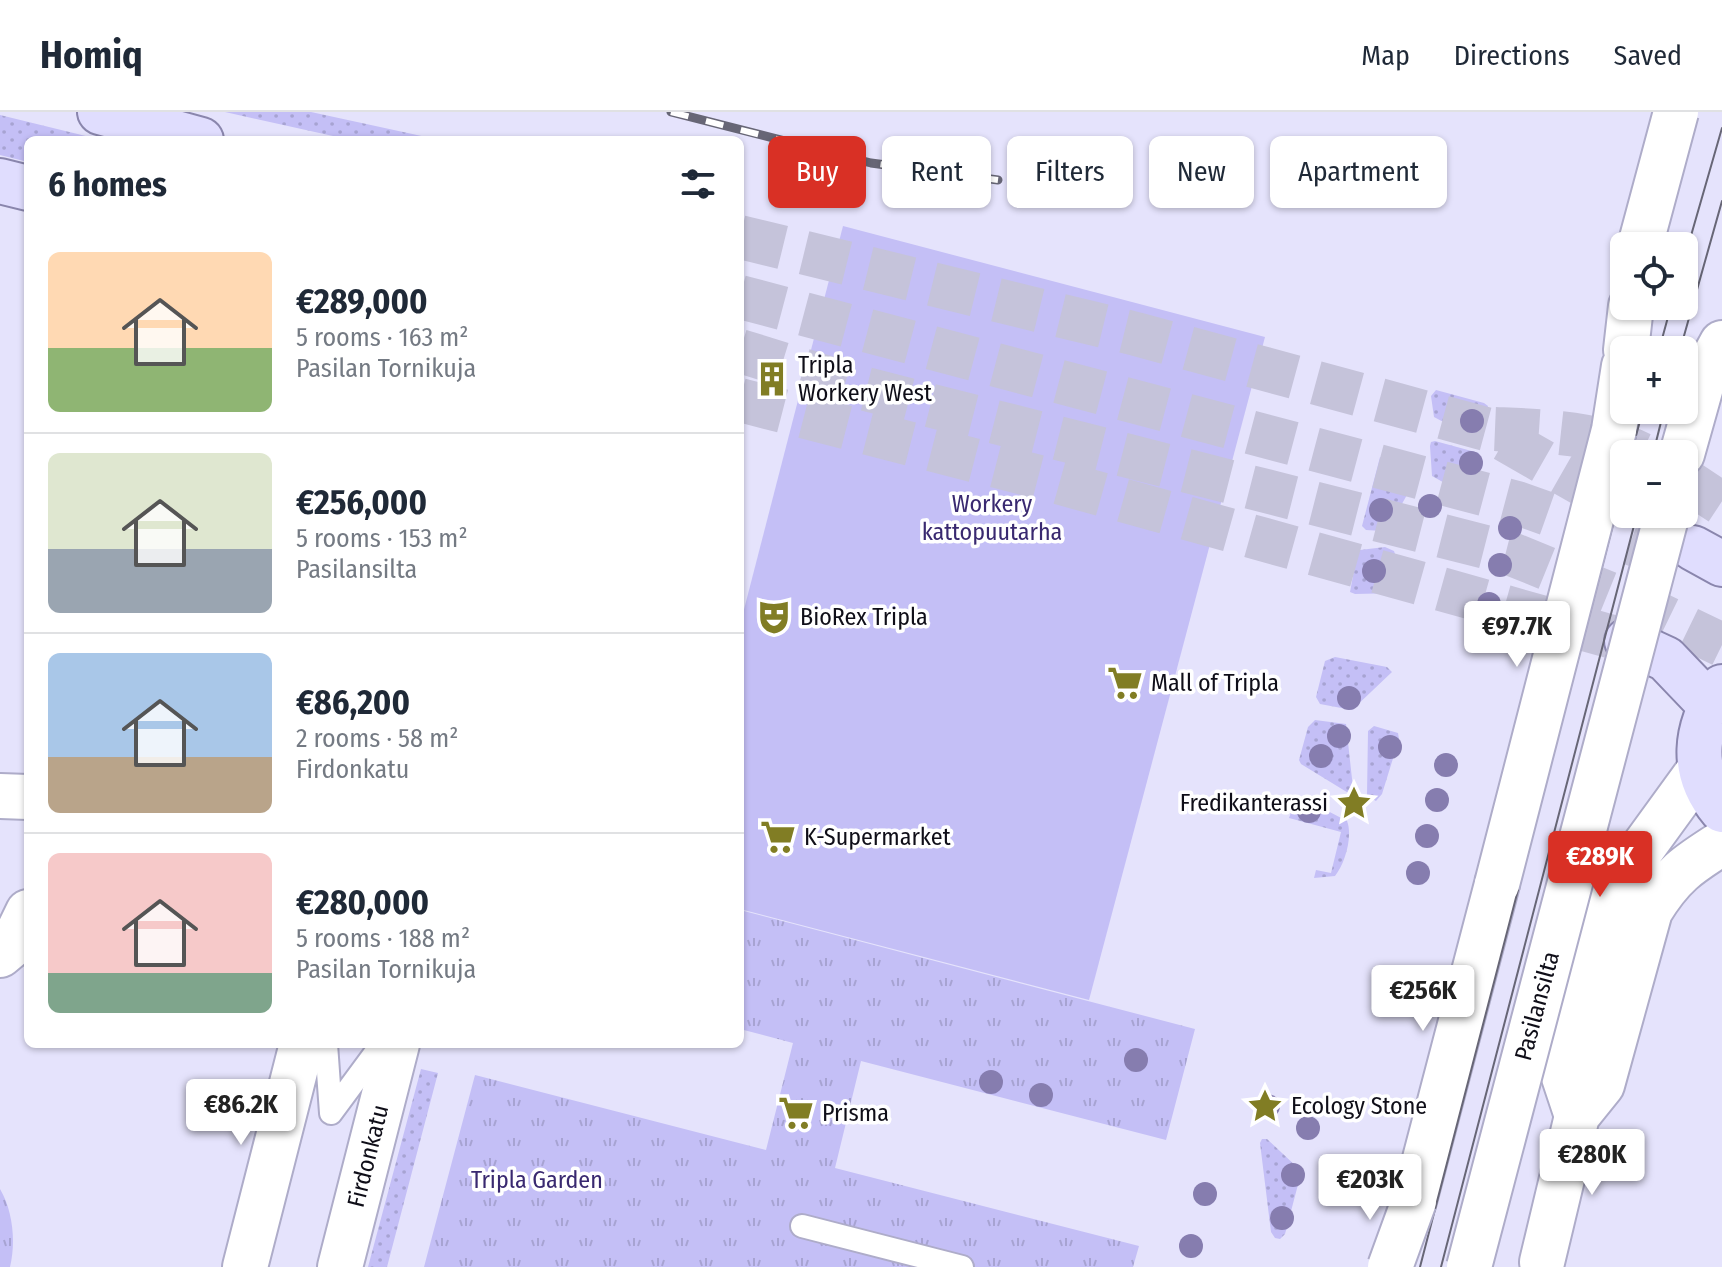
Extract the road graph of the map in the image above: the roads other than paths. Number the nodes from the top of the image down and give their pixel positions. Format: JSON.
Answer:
{"nodes":[{"id":1,"x":100,"y":112,"type":"edge"},
{"id":2,"x":1676,"y":112,"type":"edge"},
{"id":3,"x":187,"y":136,"type":"edge"},
{"id":4,"x":0,"y":181,"type":"edge"},
{"id":5,"x":24,"y":187,"type":"edge"},
{"id":6,"x":1644,"y":232,"type":"edge"},
{"id":7,"x":1722,"y":343,"type":"edge"},
{"id":8,"x":1615,"y":424,"type":"edge"},
{"id":9,"x":1686,"y":440,"type":"edge"},
{"id":10,"x":1663,"y":528,"type":"edge"},
{"id":11,"x":1627,"y":641,"type":"tunnel mouth"},
{"id":12,"x":1716,"y":696,"type":"edge"},
{"id":13,"x":1700,"y":769,"type":"junction"},
{"id":14,"x":0,"y":796,"type":"edge"},
{"id":15,"x":24,"y":797,"type":"edge"},
{"id":16,"x":1722,"y":810,"type":"edge"},
{"id":17,"x":1722,"y":843,"type":"edge"},
{"id":18,"x":24,"y":920,"type":"edge"},
{"id":19,"x":0,"y":955,"type":"edge"},
{"id":20,"x":301,"y":1048,"type":"edge"},
{"id":21,"x":326,"y":1048,"type":"edge"},
{"id":22,"x":379,"y":1048,"type":"edge"},
{"id":23,"x":396,"y":1048,"type":"edge"},
{"id":24,"x":1577,"y":1116,"type":"junction"},
{"id":25,"x":802,"y":1226,"type":"dead end"},
{"id":26,"x":1538,"y":1263,"type":"edge"},
{"id":27,"x":245,"y":1267,"type":"edge"},
{"id":28,"x":340,"y":1267,"type":"edge"},
{"id":29,"x":962,"y":1267,"type":"edge"},
{"id":30,"x":1390,"y":1267,"type":"edge"},
{"id":31,"x":1469,"y":1267,"type":"edge"}],
"edges":[{"from":1,"to":3,"type":"main road"},
{"from":2,"to":6,"type":"street","bridge":true},
{"from":4,"to":5,"type":"main road"},
{"from":7,"to":9,"type":"street"},
{"from":8,"to":30,"type":"street","bridge":true},
{"from":10,"to":31,"type":"street","name":"Pasilansilta","bridge":true},
{"from":11,"to":12,"type":"main road"},
{"from":12,"to":13,"type":"main road"},
{"from":13,"to":16,"type":"main road"},
{"from":13,"to":24,"type":"street"},
{"from":14,"to":15,"type":"street"},
{"from":17,"to":24,"type":"street"},
{"from":18,"to":19,"type":"street"},
{"from":20,"to":27,"type":"street"},
{"from":21,"to":22,"type":"lane"},
{"from":23,"to":28,"type":"street","name":"Firdonkatu"},
{"from":24,"to":26,"type":"street"},
{"from":25,"to":29,"type":"lane"}]}
